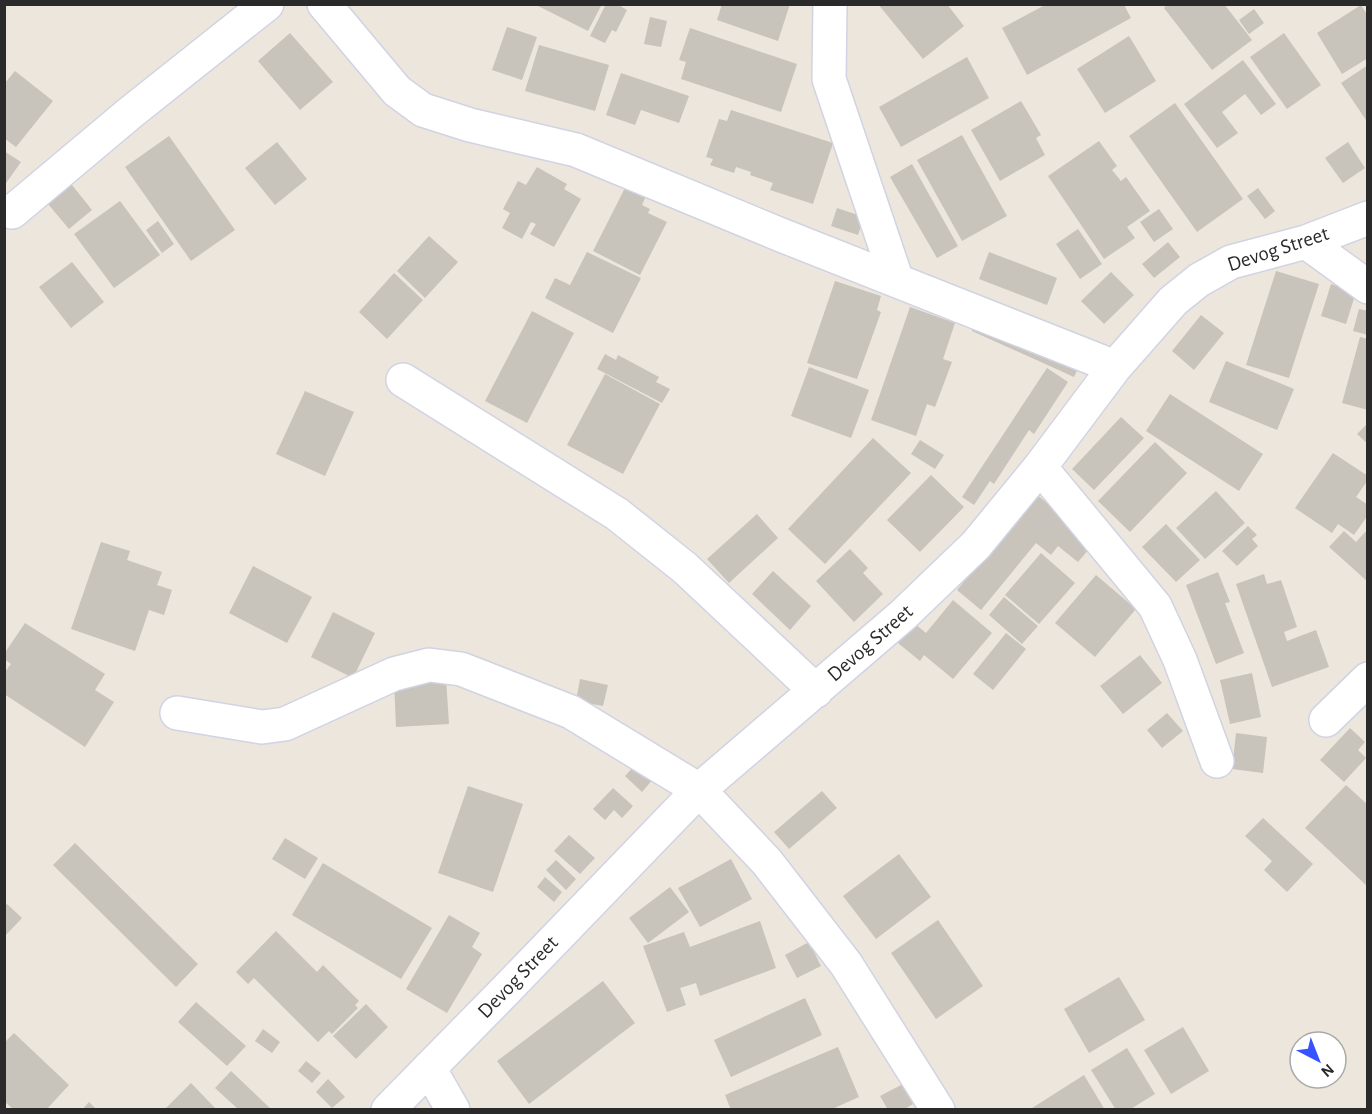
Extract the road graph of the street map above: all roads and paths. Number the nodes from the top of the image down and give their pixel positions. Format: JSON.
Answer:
{"nodes":[{"id":1,"x":267,"y":4,"type":"edge"},
{"id":2,"x":324,"y":4,"type":"edge"},
{"id":3,"x":830,"y":4,"type":"edge"},
{"id":4,"x":12,"y":212,"type":"dead end"},
{"id":5,"x":1368,"y":218,"type":"edge"},
{"id":6,"x":1306,"y":242,"type":"junction"},
{"id":7,"x":897,"y":281,"type":"junction"},
{"id":8,"x":1368,"y":287,"type":"edge"},
{"id":9,"x":1115,"y":367,"type":"junction"},
{"id":10,"x":403,"y":380,"type":"dead end"},
{"id":11,"x":1040,"y":467,"type":"junction"},
{"id":12,"x":1368,"y":679,"type":"edge"},
{"id":13,"x":816,"y":691,"type":"junction"},
{"id":14,"x":177,"y":714,"type":"dead end"},
{"id":15,"x":1326,"y":720,"type":"dead end"},
{"id":16,"x":1217,"y":761,"type":"dead end"},
{"id":17,"x":699,"y":790,"type":"junction"},
{"id":18,"x":429,"y":1068,"type":"junction"},
{"id":19,"x":388,"y":1110,"type":"edge"},
{"id":20,"x":453,"y":1110,"type":"edge"},
{"id":21,"x":938,"y":1110,"type":"edge"}],
"edges":[{"from":1,"to":4,"type":"street"},
{"from":2,"to":7,"type":"street"},
{"from":3,"to":7,"type":"street"},
{"from":5,"to":6,"type":"street","name":"Devog Street"},
{"from":6,"to":8,"type":"street"},
{"from":6,"to":9,"type":"street","name":"Devog Street"},
{"from":7,"to":9,"type":"street"},
{"from":9,"to":11,"type":"street","name":"Devog Street"},
{"from":10,"to":13,"type":"street"},
{"from":11,"to":13,"type":"street","name":"Devog Street"},
{"from":11,"to":16,"type":"street"},
{"from":12,"to":15,"type":"street"},
{"from":13,"to":17,"type":"street","name":"Devog Street"},
{"from":14,"to":17,"type":"street"},
{"from":17,"to":18,"type":"street","name":"Devog Street"},
{"from":17,"to":21,"type":"street"},
{"from":18,"to":19,"type":"street","name":"Devog Street"},
{"from":18,"to":20,"type":"street"}]}
